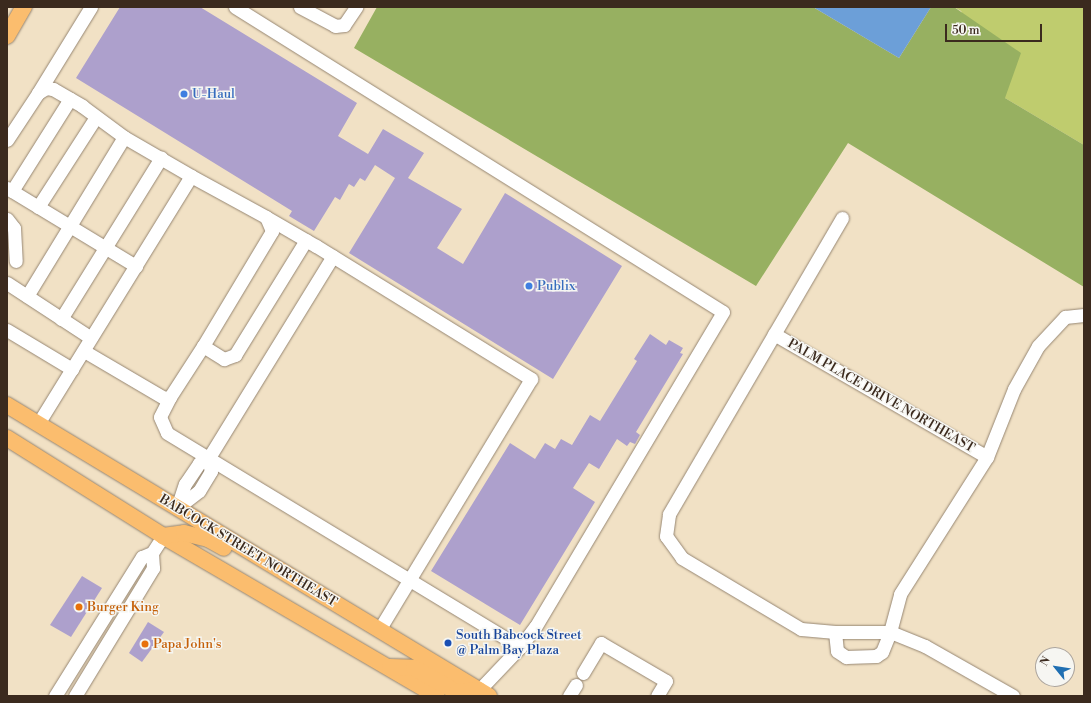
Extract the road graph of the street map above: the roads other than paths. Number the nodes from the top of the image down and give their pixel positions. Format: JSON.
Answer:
{"nodes":[{"id":1,"x":24,"y":7,"type":"edge"},
{"id":2,"x":91,"y":7,"type":"edge"},
{"id":3,"x":235,"y":7,"type":"edge"},
{"id":4,"x":300,"y":7,"type":"edge"},
{"id":5,"x":356,"y":7,"type":"edge"},
{"id":6,"x":7,"y":36,"type":"edge"},
{"id":7,"x":38,"y":93,"type":"junction"},
{"id":8,"x":70,"y":99,"type":"junction"},
{"id":9,"x":96,"y":117,"type":"junction"},
{"id":10,"x":124,"y":137,"type":"junction"},
{"id":11,"x":7,"y":140,"type":"edge"},
{"id":12,"x":161,"y":158,"type":"junction"},
{"id":13,"x":191,"y":176,"type":"junction"},
{"id":14,"x":10,"y":189,"type":"edge"},
{"id":15,"x":38,"y":207,"type":"junction"},
{"id":16,"x":266,"y":218,"type":"junction"},
{"id":17,"x":842,"y":218,"type":"dead end"},
{"id":18,"x":7,"y":220,"type":"edge"},
{"id":19,"x":70,"y":226,"type":"junction"},
{"id":20,"x":306,"y":240,"type":"junction"},
{"id":21,"x":7,"y":241,"type":"edge"},
{"id":22,"x":104,"y":247,"type":"junction"},
{"id":23,"x":333,"y":256,"type":"junction"},
{"id":24,"x":136,"y":266,"type":"junction"},
{"id":25,"x":7,"y":284,"type":"edge"},
{"id":26,"x":27,"y":296,"type":"junction"},
{"id":27,"x":1084,"y":315,"type":"edge"},
{"id":28,"x":61,"y":318,"type":"junction"},
{"id":29,"x":7,"y":330,"type":"edge"},
{"id":30,"x":774,"y":334,"type":"junction"},
{"id":31,"x":91,"y":338,"type":"junction"},
{"id":32,"x":202,"y":346,"type":"junction"},
{"id":33,"x":84,"y":351,"type":"junction"},
{"id":34,"x":72,"y":369,"type":"junction"},
{"id":35,"x":170,"y":397,"type":"junction"},
{"id":36,"x":7,"y":405,"type":"edge"},
{"id":37,"x":38,"y":424,"type":"junction"},
{"id":38,"x":7,"y":438,"type":"edge"},
{"id":39,"x":987,"y":457,"type":"junction"},
{"id":40,"x":208,"y":459,"type":"junction"},
{"id":41,"x":177,"y":508,"type":"junction"},
{"id":42,"x":163,"y":536,"type":"junction"},
{"id":43,"x":152,"y":554,"type":"junction"},
{"id":44,"x":288,"y":575,"type":"junction"},
{"id":45,"x":408,"y":581,"type":"junction"},
{"id":46,"x":379,"y":630,"type":"junction"},
{"id":47,"x":835,"y":632,"type":"junction"},
{"id":48,"x":890,"y":632,"type":"junction"},
{"id":49,"x":520,"y":647,"type":"junction"},
{"id":50,"x":386,"y":666,"type":"junction"},
{"id":51,"x":583,"y":674,"type":"dead end"},
{"id":52,"x":484,"y":693,"type":"edge"},
{"id":53,"x":55,"y":696,"type":"edge"},
{"id":54,"x":75,"y":696,"type":"edge"},
{"id":55,"x":437,"y":696,"type":"edge"},
{"id":56,"x":657,"y":696,"type":"edge"},
{"id":57,"x":1013,"y":696,"type":"edge"}],
"edges":[{"from":1,"to":6,"type":"main road"},
{"from":2,"to":7,"type":"street"},
{"from":3,"to":49,"type":"street"},
{"from":4,"to":5,"type":"street"},
{"from":7,"to":8,"type":"street"},
{"from":7,"to":11,"type":"street"},
{"from":8,"to":9,"type":"street"},
{"from":8,"to":14,"type":"street"},
{"from":9,"to":10,"type":"street"},
{"from":9,"to":15,"type":"street"},
{"from":10,"to":12,"type":"street"},
{"from":10,"to":19,"type":"street"},
{"from":12,"to":13,"type":"street"},
{"from":12,"to":22,"type":"street"},
{"from":13,"to":16,"type":"street"},
{"from":13,"to":24,"type":"street"},
{"from":14,"to":15,"type":"street"},
{"from":15,"to":19,"type":"street"},
{"from":16,"to":20,"type":"street"},
{"from":16,"to":32,"type":"street"},
{"from":17,"to":30,"type":"street","name":"PALM PLACE DRIVE NORTHEAST"},
{"from":18,"to":21,"type":"street"},
{"from":19,"to":22,"type":"street"},
{"from":19,"to":26,"type":"street"},
{"from":20,"to":23,"type":"street"},
{"from":20,"to":32,"type":"street"},
{"from":22,"to":24,"type":"street"},
{"from":22,"to":28,"type":"street"},
{"from":23,"to":40,"type":"street"},
{"from":23,"to":45,"type":"street"},
{"from":24,"to":31,"type":"street"},
{"from":25,"to":26,"type":"street"},
{"from":26,"to":28,"type":"street"},
{"from":27,"to":39,"type":"street","name":"PALM PLACE DRIVE NORTHEAST"},
{"from":28,"to":31,"type":"street"},
{"from":29,"to":34,"type":"street"},
{"from":30,"to":39,"type":"street","name":"PALM PLACE DRIVE NORTHEAST"},
{"from":30,"to":47,"type":"street","name":"PALM PLACE DRIVE NORTHEAST"},
{"from":31,"to":33,"type":"street"},
{"from":32,"to":35,"type":"street"},
{"from":33,"to":34,"type":"street"},
{"from":33,"to":35,"type":"street"},
{"from":34,"to":37,"type":"street"},
{"from":35,"to":40,"type":"street"},
{"from":36,"to":37,"type":"main road","name":"BABCOCK STREET NORTHEAST"},
{"from":37,"to":41,"type":"main road","name":"BABCOCK STREET NORTHEAST"},
{"from":38,"to":42,"type":"main road"},
{"from":39,"to":48,"type":"street","name":"PALM PLACE DRIVE NORTHEAST"},
{"from":40,"to":41,"type":"street"},
{"from":40,"to":45,"type":"street"},
{"from":41,"to":44,"type":"main road","name":"BABCOCK STREET NORTHEAST"},
{"from":42,"to":43,"type":"street"},
{"from":42,"to":44,"type":"main road"},
{"from":42,"to":50,"type":"main road"},
{"from":43,"to":53,"type":"street"},
{"from":43,"to":54,"type":"street"},
{"from":44,"to":46,"type":"main road","name":"BABCOCK STREET NORTHEAST"},
{"from":45,"to":46,"type":"street"},
{"from":45,"to":49,"type":"street"},
{"from":46,"to":52,"type":"main road","name":"BABCOCK STREET NORTHEAST"},
{"from":47,"to":48,"type":"street","name":"PALM PLACE DRIVE NORTHEAST"},
{"from":47,"to":48,"type":"street"},
{"from":48,"to":57,"type":"street","name":"PALM PLACE DRIVE NORTHEAST"},
{"from":49,"to":52,"type":"street"},
{"from":50,"to":52,"type":"main road"},
{"from":50,"to":55,"type":"main road"},
{"from":51,"to":56,"type":"street"}]}
